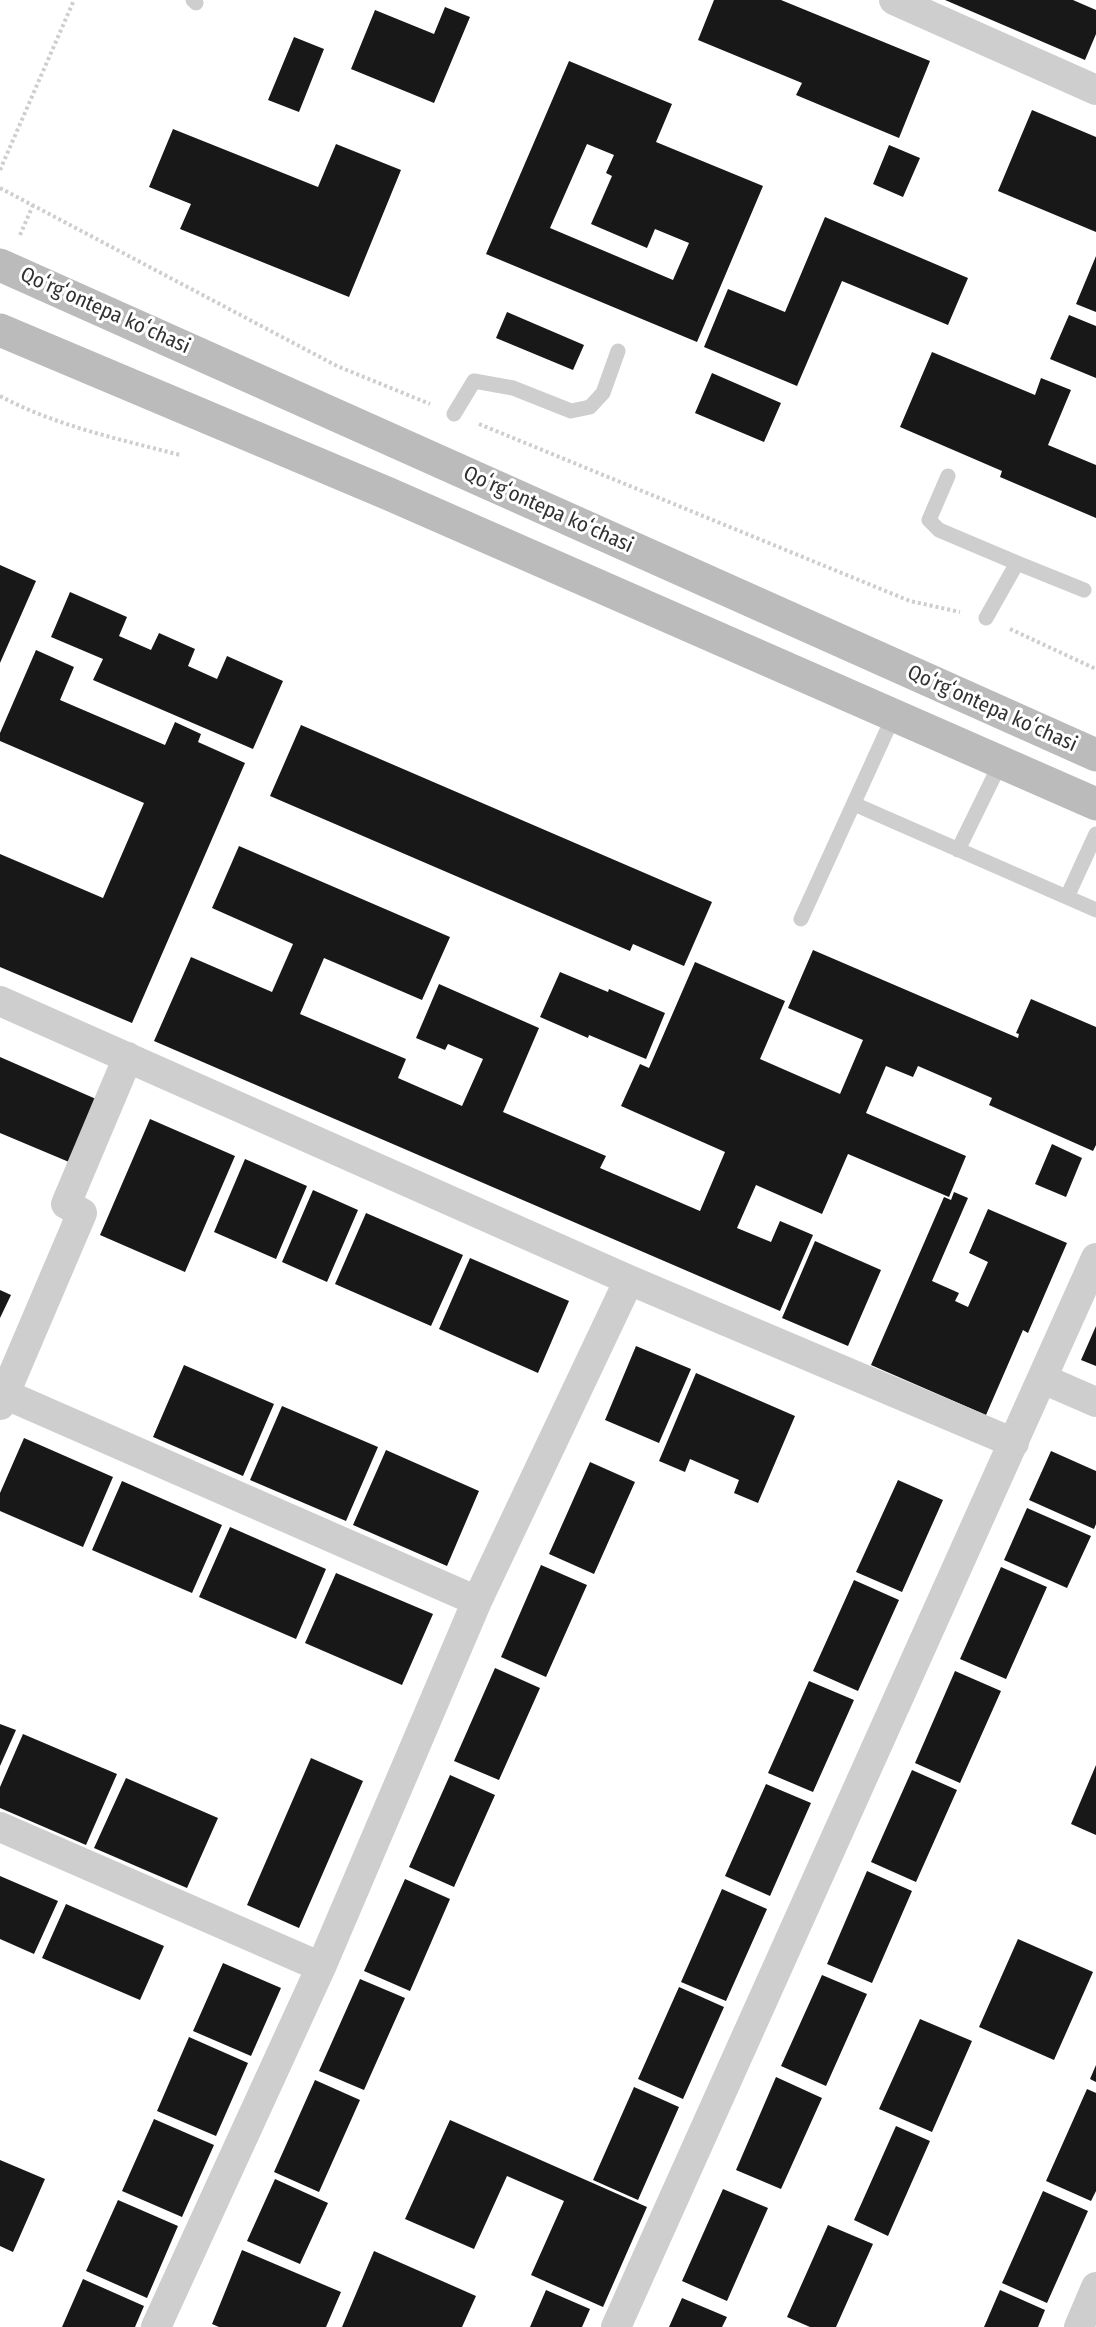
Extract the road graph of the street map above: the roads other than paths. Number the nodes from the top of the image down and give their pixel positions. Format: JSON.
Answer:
{"nodes":[{"id":1,"x":894,"y":0,"type":"edge"},
{"id":2,"x":1096,"y":90,"type":"edge"},
{"id":3,"x":9,"y":252,"type":"edge"},
{"id":4,"x":0,"y":330,"type":"edge"},
{"id":5,"x":618,"y":351,"type":"dead end"},
{"id":6,"x":454,"y":414,"type":"road end"},
{"id":7,"x":948,"y":476,"type":"dead end"},
{"id":8,"x":1017,"y":563,"type":"junction"},
{"id":9,"x":1084,"y":590,"type":"dead end"},
{"id":10,"x":986,"y":618,"type":"road end"},
{"id":11,"x":894,"y":715,"type":"junction"},
{"id":12,"x":1096,"y":756,"type":"edge"},
{"id":13,"x":1001,"y":762,"type":"junction"},
{"id":14,"x":854,"y":804,"type":"junction"},
{"id":15,"x":1096,"y":804,"type":"edge"},
{"id":16,"x":1096,"y":834,"type":"edge"},
{"id":17,"x":958,"y":850,"type":"junction"},
{"id":18,"x":1067,"y":897,"type":"junction"},
{"id":19,"x":1096,"y":910,"type":"edge"},
{"id":20,"x":801,"y":919,"type":"dead end"},
{"id":21,"x":0,"y":1001,"type":"edge"},
{"id":22,"x":128,"y":1057,"type":"junction"},
{"id":23,"x":1096,"y":1258,"type":"edge"},
{"id":24,"x":629,"y":1280,"type":"junction"},
{"id":25,"x":1043,"y":1379,"type":"junction"},
{"id":26,"x":2,"y":1397,"type":"edge"},
{"id":27,"x":1096,"y":1402,"type":"edge"},
{"id":28,"x":1014,"y":1443,"type":"junction"},
{"id":29,"x":477,"y":1601,"type":"junction"},
{"id":30,"x":0,"y":1827,"type":"edge"},
{"id":31,"x":321,"y":1967,"type":"junction"},
{"id":32,"x":1096,"y":2287,"type":"edge"},
{"id":33,"x":156,"y":2327,"type":"edge"},
{"id":34,"x":616,"y":2327,"type":"edge"},
{"id":35,"x":1079,"y":2327,"type":"edge"}],
"edges":[{"from":1,"to":2,"type":"street"},
{"from":3,"to":12,"type":"main road","name":"Qoʻrgʻontepa koʻchasi"},
{"from":4,"to":11,"type":"main road"},
{"from":5,"to":6,"type":"lane"},
{"from":7,"to":8,"type":"lane"},
{"from":8,"to":9,"type":"lane"},
{"from":8,"to":10,"type":"lane"},
{"from":11,"to":13,"type":"main road"},
{"from":11,"to":14,"type":"lane"},
{"from":13,"to":15,"type":"main road"},
{"from":13,"to":17,"type":"lane"},
{"from":14,"to":17,"type":"lane"},
{"from":14,"to":20,"type":"lane"},
{"from":16,"to":18,"type":"lane"},
{"from":17,"to":18,"type":"lane"},
{"from":18,"to":19,"type":"lane"},
{"from":21,"to":22,"type":"street"},
{"from":22,"to":24,"type":"street"},
{"from":22,"to":26,"type":"street"},
{"from":23,"to":25,"type":"street"},
{"from":24,"to":28,"type":"street"},
{"from":24,"to":29,"type":"street"},
{"from":25,"to":27,"type":"street"},
{"from":25,"to":28,"type":"street"},
{"from":26,"to":29,"type":"street"},
{"from":28,"to":34,"type":"street"},
{"from":29,"to":31,"type":"street"},
{"from":30,"to":31,"type":"street"},
{"from":31,"to":33,"type":"street"},
{"from":32,"to":35,"type":"street"}]}
